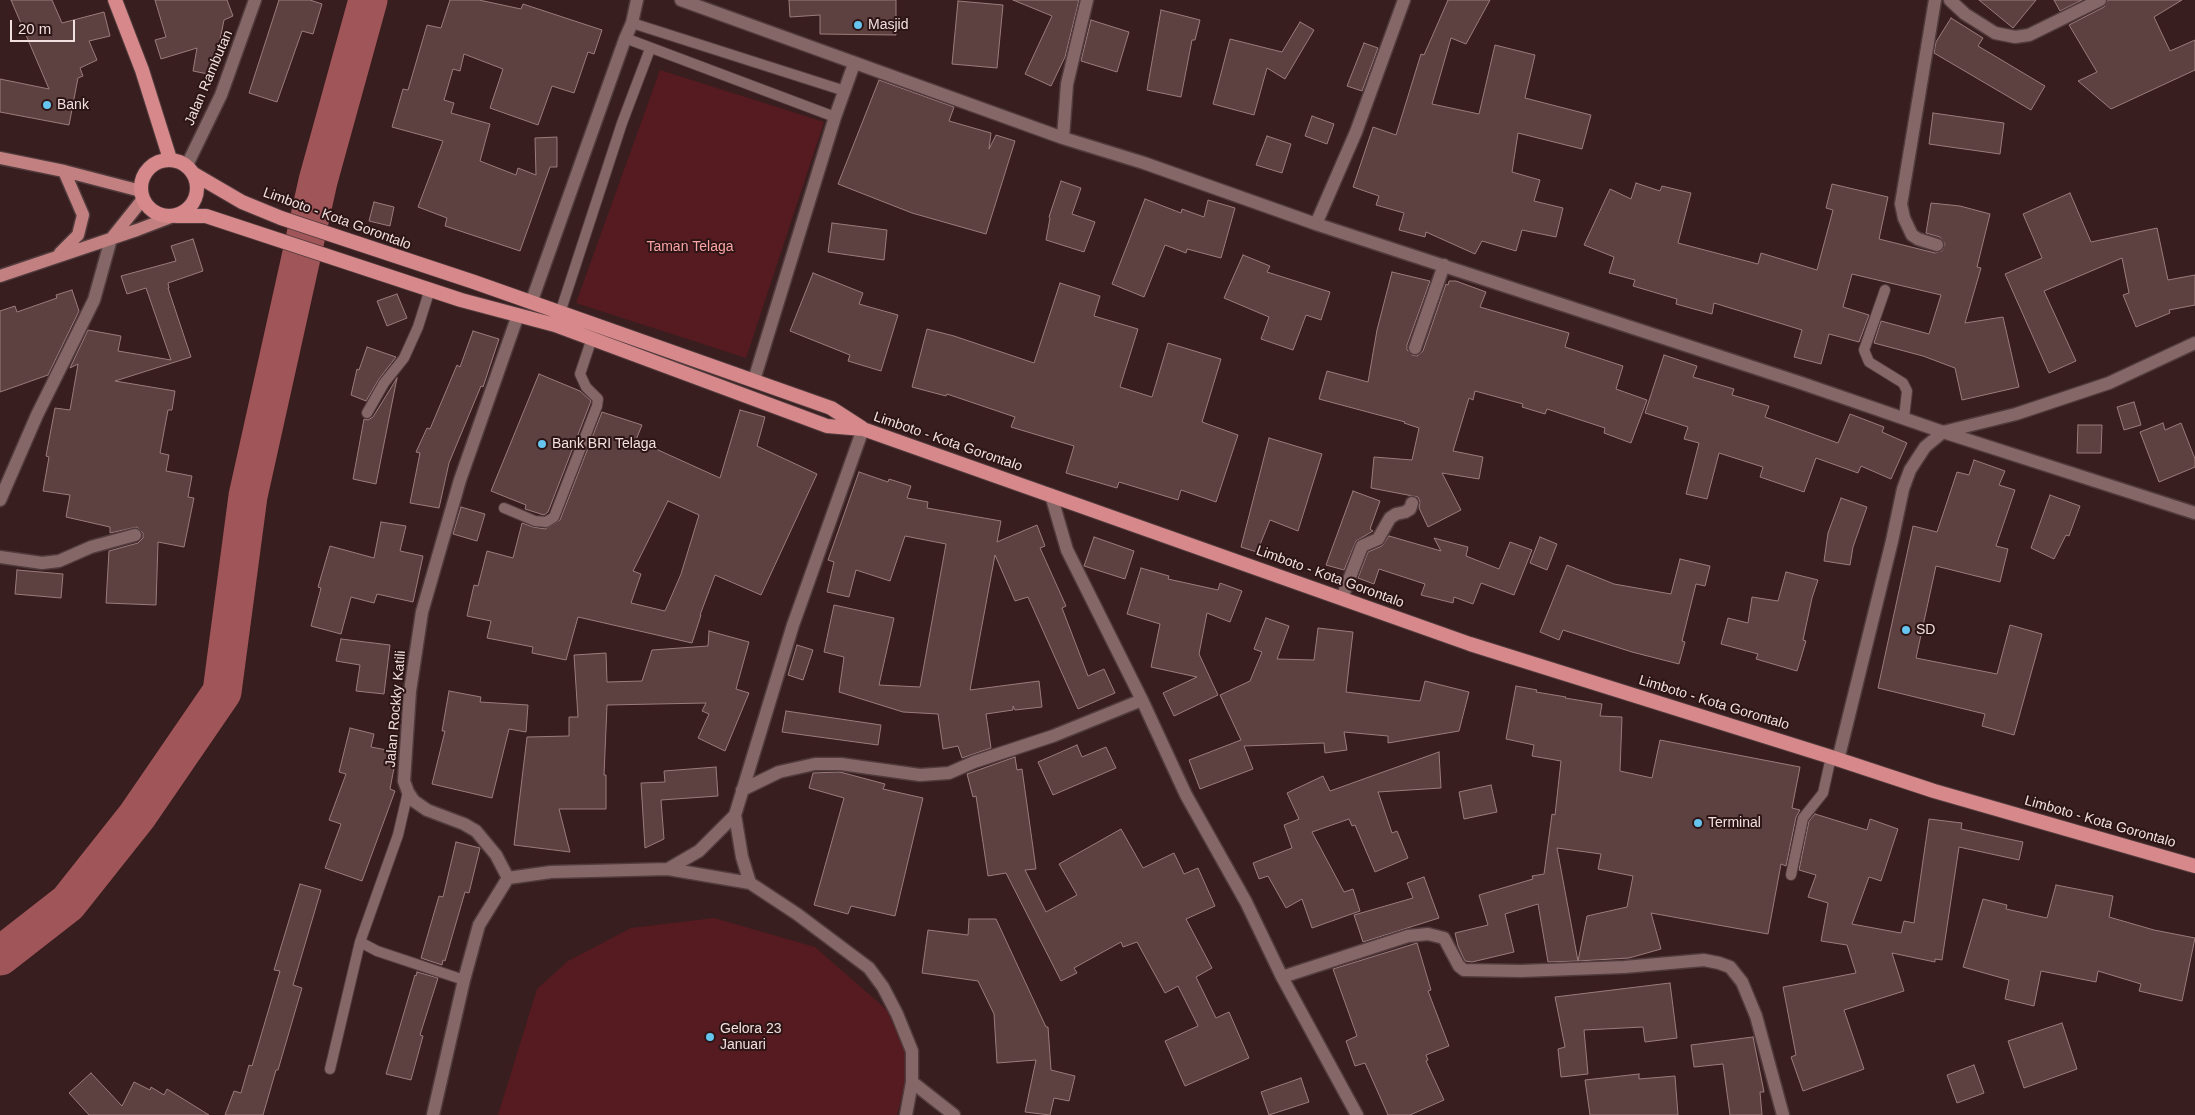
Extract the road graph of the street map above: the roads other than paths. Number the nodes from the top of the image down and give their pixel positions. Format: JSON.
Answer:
{"nodes":[{"id":1,"x":115,"y":0,"type":"edge"},
{"id":2,"x":256,"y":0,"type":"edge"},
{"id":3,"x":637,"y":0,"type":"edge"},
{"id":4,"x":681,"y":0,"type":"edge"},
{"id":5,"x":1087,"y":0,"type":"edge"},
{"id":6,"x":1404,"y":0,"type":"edge"},
{"id":7,"x":1935,"y":0,"type":"edge"},
{"id":8,"x":1950,"y":0,"type":"edge"},
{"id":9,"x":2100,"y":0,"type":"edge"},
{"id":10,"x":632,"y":23,"type":"junction"},
{"id":11,"x":625,"y":38,"type":"junction"},
{"id":12,"x":650,"y":49,"type":"junction"},
{"id":13,"x":854,"y":64,"type":"junction"},
{"id":14,"x":845,"y":91,"type":"junction"},
{"id":15,"x":835,"y":117,"type":"junction"},
{"id":16,"x":1062,"y":138,"type":"junction"},
{"id":17,"x":0,"y":158,"type":"edge"},
{"id":18,"x":170,"y":159,"type":"junction"},
{"id":19,"x":190,"y":170,"type":"junction"},
{"id":20,"x":64,"y":171,"type":"junction"},
{"id":21,"x":142,"y":195,"type":"junction"},
{"id":22,"x":174,"y":216,"type":"junction"},
{"id":23,"x":1316,"y":224,"type":"junction"},
{"id":24,"x":111,"y":239,"type":"junction"},
{"id":25,"x":1937,"y":245,"type":"dead end"},
{"id":26,"x":57,"y":256,"type":"junction"},
{"id":27,"x":1444,"y":265,"type":"junction"},
{"id":28,"x":0,"y":276,"type":"edge"},
{"id":29,"x":430,"y":289,"type":"junction"},
{"id":30,"x":1885,"y":290,"type":"dead end"},
{"id":31,"x":532,"y":303,"type":"junction"},
{"id":32,"x":560,"y":313,"type":"junction"},
{"id":33,"x":518,"y":315,"type":"junction"},
{"id":34,"x":592,"y":338,"type":"junction"},
{"id":35,"x":2195,"y":343,"type":"edge"},
{"id":36,"x":1415,"y":348,"type":"dead end"},
{"id":37,"x":754,"y":380,"type":"junction"},
{"id":38,"x":367,"y":413,"type":"dead end"},
{"id":39,"x":1904,"y":418,"type":"junction"},
{"id":40,"x":863,"y":429,"type":"junction"},
{"id":41,"x":1943,"y":432,"type":"junction"},
{"id":42,"x":1051,"y":495,"type":"junction"},
{"id":43,"x":0,"y":500,"type":"edge"},
{"id":44,"x":1412,"y":503,"type":"dead end"},
{"id":45,"x":504,"y":508,"type":"dead end"},
{"id":46,"x":2195,"y":512,"type":"edge"},
{"id":47,"x":135,"y":535,"type":"dead end"},
{"id":48,"x":0,"y":557,"type":"edge"},
{"id":49,"x":1342,"y":598,"type":"junction"},
{"id":50,"x":1142,"y":700,"type":"junction"},
{"id":51,"x":1834,"y":758,"type":"junction"},
{"id":52,"x":742,"y":790,"type":"junction"},
{"id":53,"x":408,"y":792,"type":"junction"},
{"id":54,"x":735,"y":815,"type":"junction"},
{"id":55,"x":2195,"y":866,"type":"edge"},
{"id":56,"x":668,"y":869,"type":"junction"},
{"id":57,"x":1791,"y":874,"type":"dead end"},
{"id":58,"x":508,"y":878,"type":"junction"},
{"id":59,"x":750,"y":883,"type":"junction"},
{"id":60,"x":360,"y":942,"type":"junction"},
{"id":61,"x":1282,"y":977,"type":"junction"},
{"id":62,"x":464,"y":980,"type":"junction"},
{"id":63,"x":330,"y":1069,"type":"dead end"},
{"id":64,"x":912,"y":1082,"type":"junction"},
{"id":65,"x":433,"y":1115,"type":"edge"},
{"id":66,"x":906,"y":1115,"type":"edge"},
{"id":67,"x":954,"y":1115,"type":"edge"},
{"id":68,"x":1357,"y":1115,"type":"edge"},
{"id":69,"x":1783,"y":1115,"type":"edge"}],
"edges":[{"from":1,"to":18,"type":"highway"},
{"from":2,"to":19,"type":"street","name":"Jalan Rambutan"},
{"from":3,"to":10,"type":"street"},
{"from":4,"to":13,"type":"street"},
{"from":5,"to":16,"type":"street"},
{"from":6,"to":23,"type":"street"},
{"from":7,"to":25,"type":"street"},
{"from":8,"to":9,"type":"street"},
{"from":10,"to":11,"type":"street"},
{"from":10,"to":14,"type":"lane"},
{"from":11,"to":12,"type":"lane"},
{"from":11,"to":31,"type":"street"},
{"from":12,"to":15,"type":"lane"},
{"from":12,"to":32,"type":"lane"},
{"from":13,"to":14,"type":"street"},
{"from":13,"to":16,"type":"street"},
{"from":14,"to":15,"type":"street"},
{"from":15,"to":37,"type":"street"},
{"from":16,"to":23,"type":"street"},
{"from":17,"to":20,"type":"main road"},
{"from":18,"to":19,"type":"highway"},
{"from":18,"to":21,"type":"highway"},
{"from":19,"to":22,"type":"highway"},
{"from":19,"to":31,"type":"highway","name":"Limboto - Kota Gorontalo"},
{"from":20,"to":21,"type":"main road"},
{"from":20,"to":26,"type":"main road"},
{"from":21,"to":22,"type":"highway"},
{"from":21,"to":24,"type":"main road"},
{"from":22,"to":24,"type":"main road"},
{"from":22,"to":29,"type":"highway","name":"Limboto - Kota Gorontalo"},
{"from":23,"to":27,"type":"street"},
{"from":24,"to":26,"type":"main road"},
{"from":24,"to":43,"type":"street"},
{"from":26,"to":28,"type":"main road"},
{"from":27,"to":36,"type":"street"},
{"from":27,"to":39,"type":"street"},
{"from":29,"to":33,"type":"highway","name":"Limboto - Kota Gorontalo"},
{"from":29,"to":38,"type":"lane"},
{"from":30,"to":39,"type":"lane"},
{"from":31,"to":32,"type":"highway","name":"Limboto - Kota Gorontalo"},
{"from":32,"to":37,"type":"highway","name":"Limboto - Kota Gorontalo"},
{"from":33,"to":34,"type":"highway","name":"Limboto - Kota Gorontalo"},
{"from":33,"to":53,"type":"street","name":"Jalan Rockky Katili"},
{"from":34,"to":40,"type":"highway","name":"Limboto - Kota Gorontalo"},
{"from":34,"to":45,"type":"lane"},
{"from":35,"to":41,"type":"street"},
{"from":37,"to":40,"type":"highway","name":"Limboto - Kota Gorontalo"},
{"from":39,"to":41,"type":"street"},
{"from":40,"to":42,"type":"highway","name":"Limboto - Kota Gorontalo"},
{"from":40,"to":52,"type":"street"},
{"from":41,"to":46,"type":"street"},
{"from":41,"to":51,"type":"street"},
{"from":42,"to":49,"type":"highway","name":"Limboto - Kota Gorontalo"},
{"from":42,"to":50,"type":"street"},
{"from":44,"to":49,"type":"street"},
{"from":47,"to":48,"type":"street"},
{"from":49,"to":51,"type":"highway","name":"Limboto - Kota Gorontalo"},
{"from":50,"to":52,"type":"street"},
{"from":50,"to":61,"type":"street"},
{"from":51,"to":55,"type":"highway","name":"Limboto - Kota Gorontalo"},
{"from":51,"to":57,"type":"lane"},
{"from":52,"to":54,"type":"street"},
{"from":53,"to":58,"type":"street"},
{"from":53,"to":60,"type":"lane"},
{"from":54,"to":56,"type":"street"},
{"from":54,"to":59,"type":"street"},
{"from":56,"to":58,"type":"street"},
{"from":56,"to":59,"type":"street"},
{"from":58,"to":62,"type":"street"},
{"from":59,"to":64,"type":"street"},
{"from":60,"to":62,"type":"lane"},
{"from":60,"to":63,"type":"lane"},
{"from":61,"to":68,"type":"street"},
{"from":61,"to":69,"type":"street"},
{"from":62,"to":65,"type":"street"},
{"from":64,"to":66,"type":"street"},
{"from":64,"to":67,"type":"street"}]}
